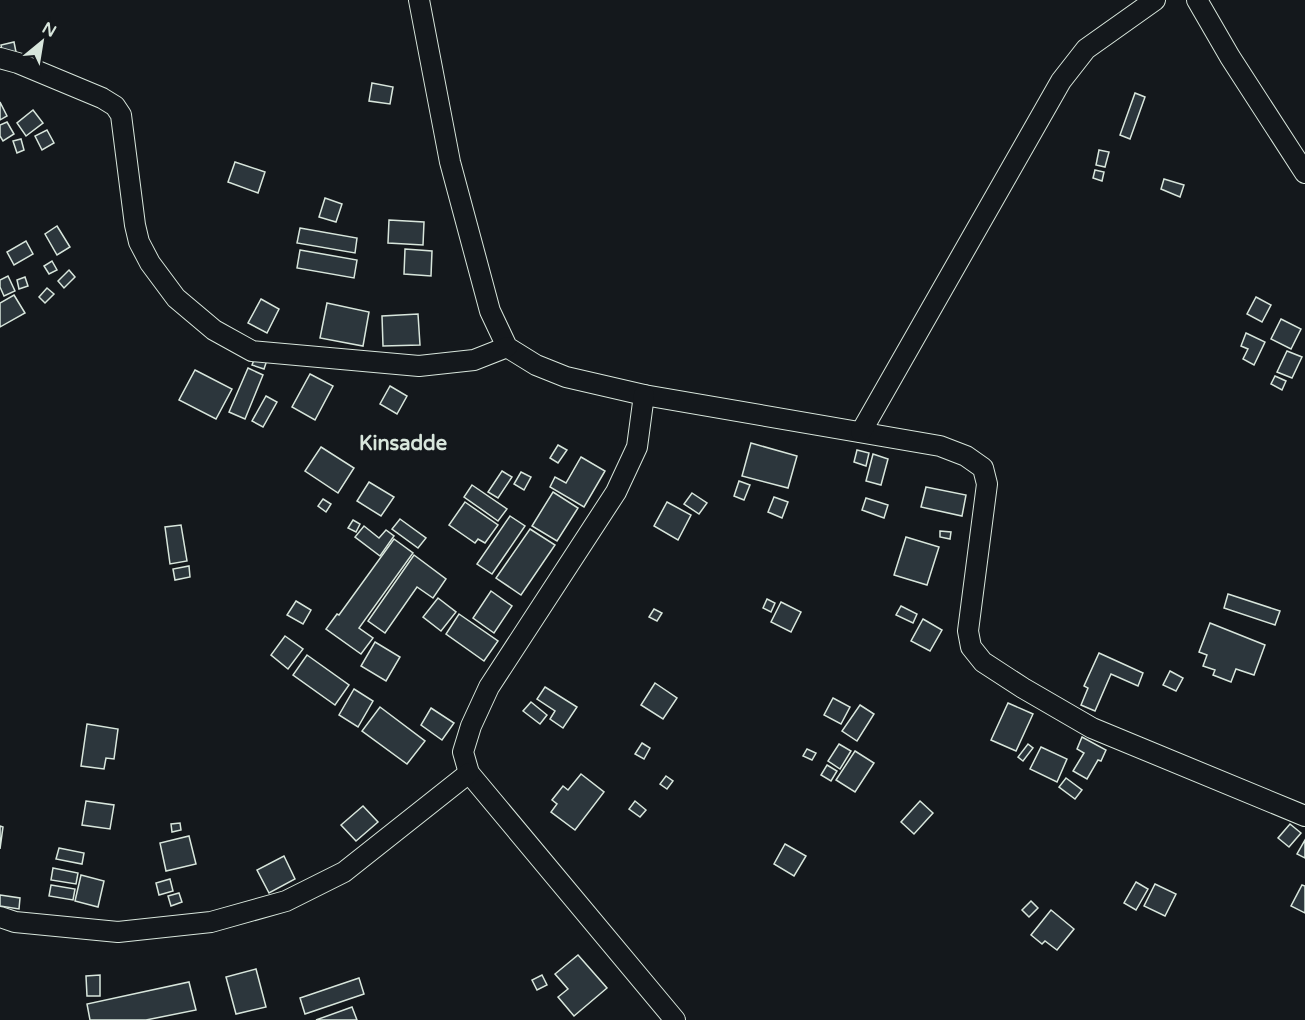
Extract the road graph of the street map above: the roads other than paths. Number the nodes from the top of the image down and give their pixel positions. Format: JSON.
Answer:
{"nodes":[{"id":1,"x":419,"y":0,"type":"edge"},
{"id":2,"x":1155,"y":0,"type":"edge"},
{"id":3,"x":1197,"y":0,"type":"edge"},
{"id":4,"x":0,"y":58,"type":"edge"},
{"id":5,"x":1305,"y":173,"type":"edge"},
{"id":6,"x":507,"y":347,"type":"junction"},
{"id":7,"x":644,"y":395,"type":"junction"},
{"id":8,"x":861,"y":432,"type":"junction"},
{"id":9,"x":468,"y":773,"type":"junction"},
{"id":10,"x":1305,"y":816,"type":"edge"},
{"id":11,"x":0,"y":917,"type":"edge"},
{"id":12,"x":675,"y":1020,"type":"edge"}],
"edges":[{"from":1,"to":6,"type":"street"},
{"from":2,"to":8,"type":"street"},
{"from":3,"to":5,"type":"street"},
{"from":4,"to":6,"type":"street"},
{"from":6,"to":7,"type":"street"},
{"from":7,"to":8,"type":"street"},
{"from":7,"to":9,"type":"street"},
{"from":8,"to":10,"type":"street"},
{"from":9,"to":11,"type":"street"},
{"from":9,"to":12,"type":"street"}]}
